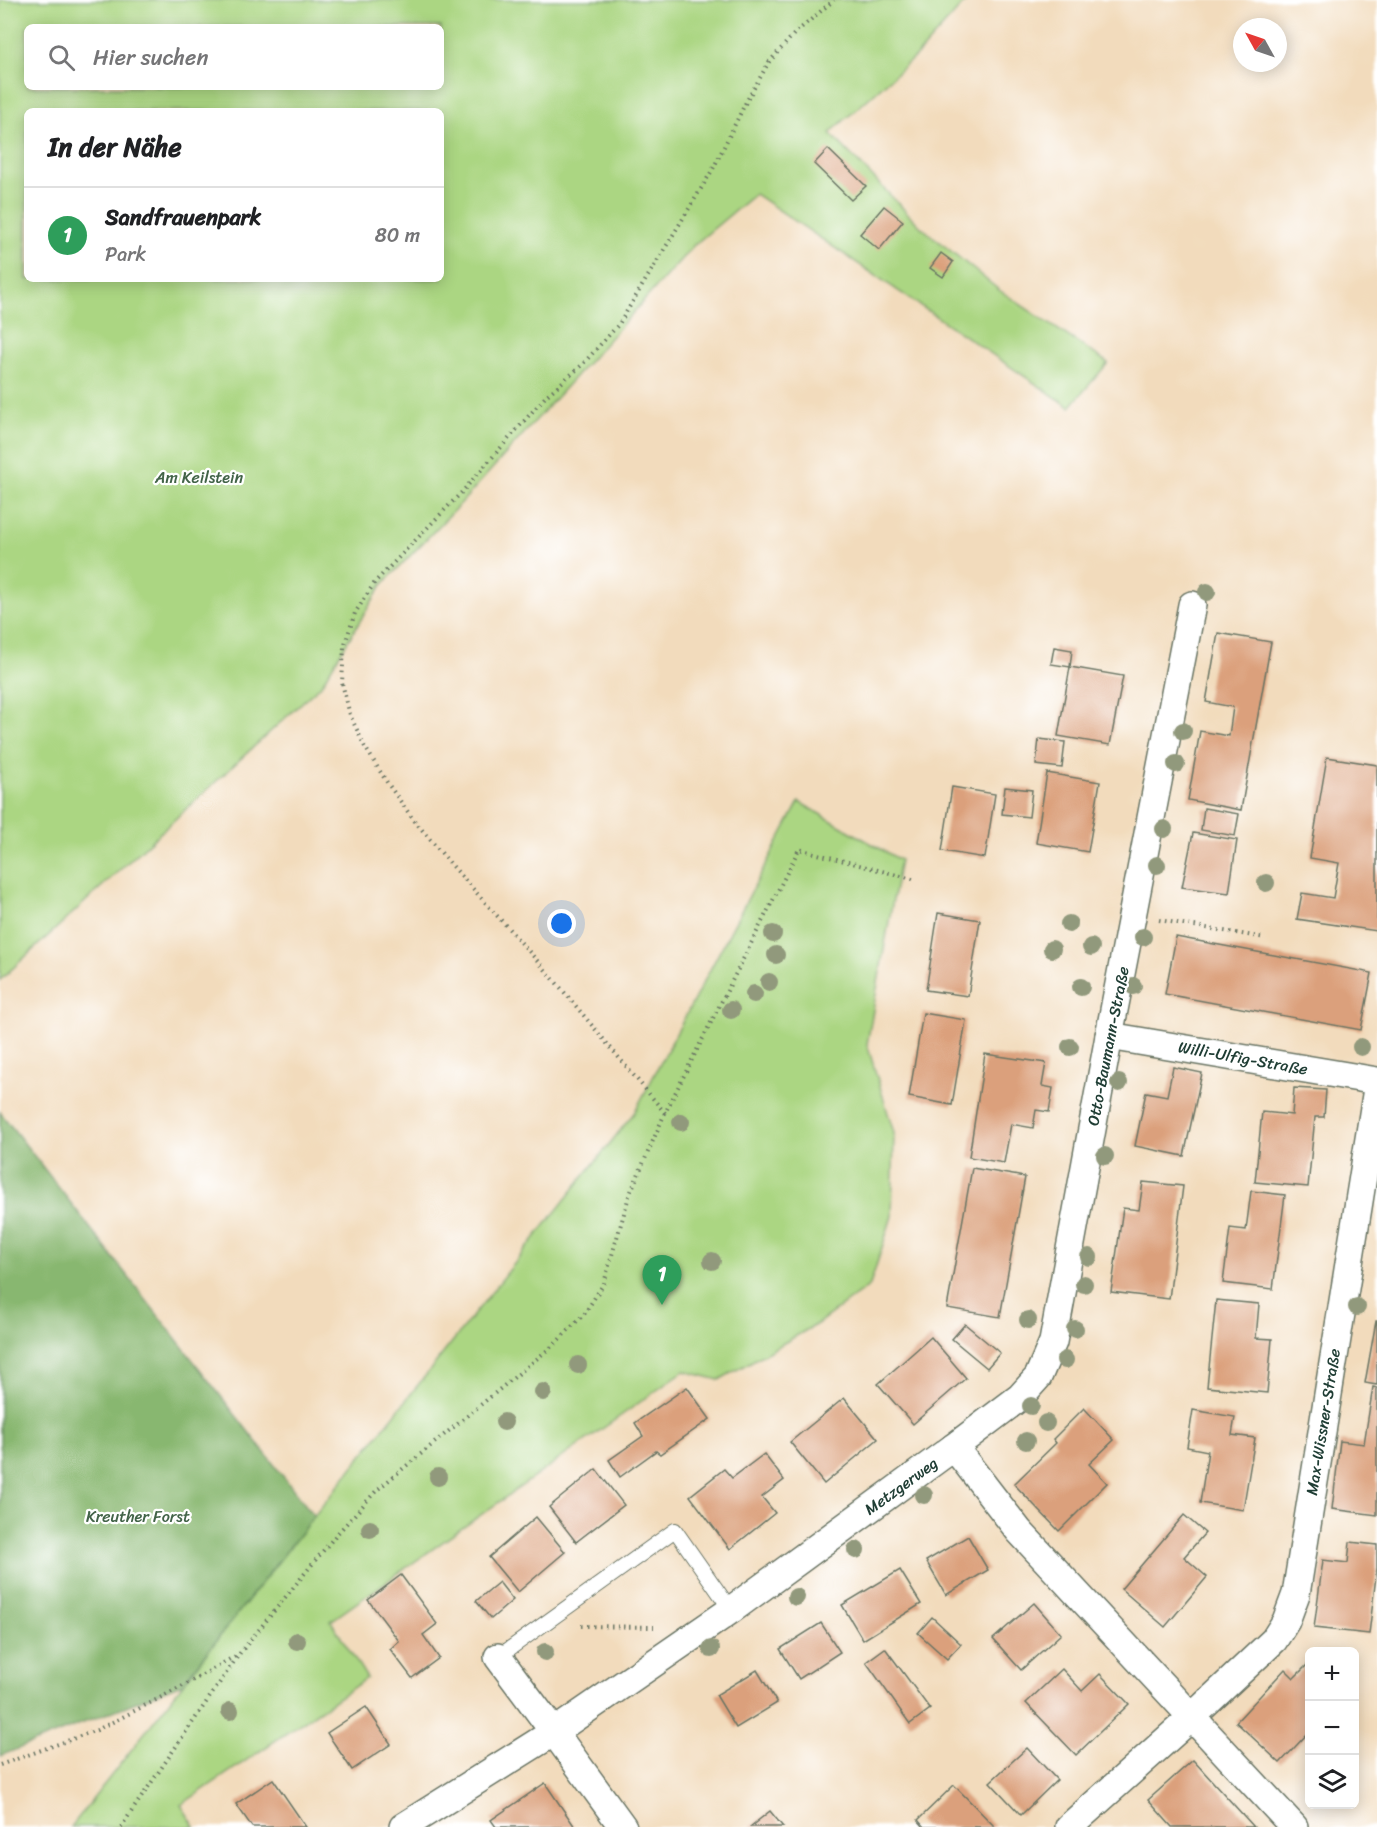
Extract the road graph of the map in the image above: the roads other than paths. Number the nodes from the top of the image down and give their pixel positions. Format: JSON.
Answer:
{"nodes":[{"id":1,"x":1192,"y":605,"type":"dead end"},
{"id":2,"x":1109,"y":1036,"type":"junction"},
{"id":3,"x":1377,"y":1081,"type":"edge"},
{"id":4,"x":1377,"y":1089,"type":"edge"},
{"id":5,"x":954,"y":1448,"type":"junction"},
{"id":6,"x":731,"y":1611,"type":"junction"},
{"id":7,"x":498,"y":1657,"type":"joint"},
{"id":8,"x":1192,"y":1717,"type":"junction"},
{"id":9,"x":554,"y":1732,"type":"junction"},
{"id":10,"x":403,"y":1827,"type":"edge"},
{"id":11,"x":623,"y":1827,"type":"edge"},
{"id":12,"x":1069,"y":1827,"type":"edge"},
{"id":13,"x":1294,"y":1827,"type":"edge"}],
"edges":[{"from":1,"to":2,"type":"street","name":"Otto-Baumann-Straße"},
{"from":2,"to":3,"type":"street","name":"Willi-Ulfig-Straße"},
{"from":2,"to":5,"type":"street","name":"Otto-Baumann-Straße"},
{"from":4,"to":8,"type":"street","name":"Max-Wissner-Straße"},
{"from":5,"to":6,"type":"street","name":"Metzgerweg"},
{"from":5,"to":8,"type":"street","name":"Metzgerweg"},
{"from":6,"to":7,"type":"lane"},
{"from":6,"to":9,"type":"street","name":"Metzgerweg"},
{"from":7,"to":9,"type":"street"},
{"from":8,"to":12,"type":"street"},
{"from":8,"to":13,"type":"street","name":"Metzgerweg"},
{"from":9,"to":10,"type":"street","name":"Metzgerweg"},
{"from":9,"to":11,"type":"street"}]}
